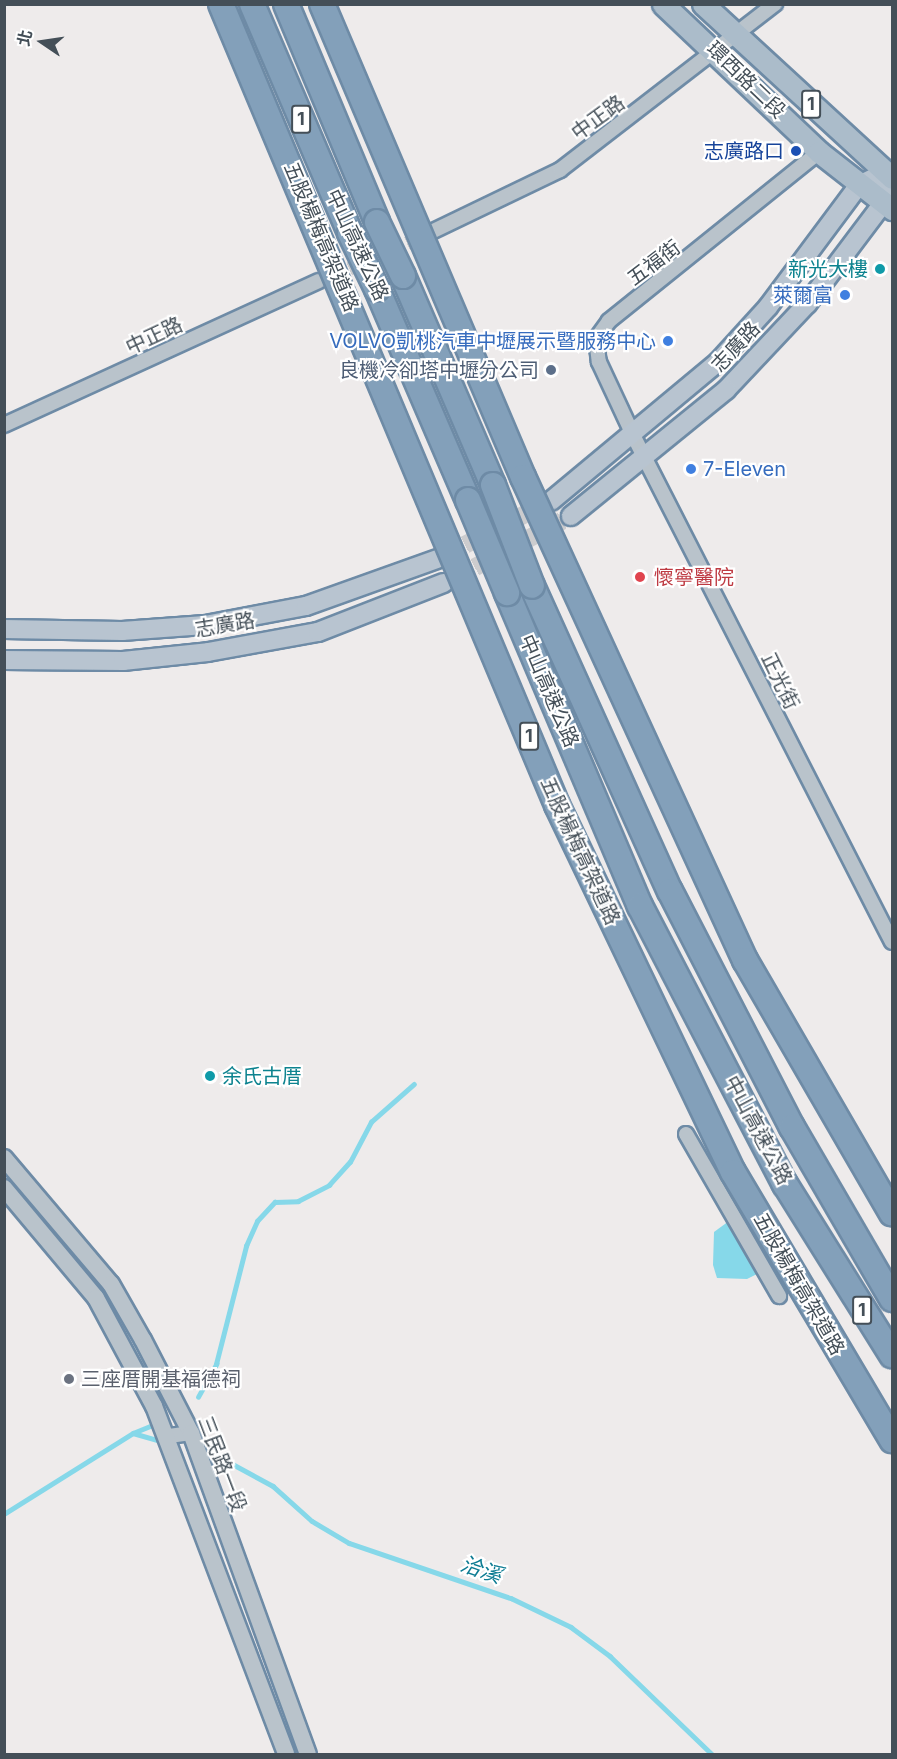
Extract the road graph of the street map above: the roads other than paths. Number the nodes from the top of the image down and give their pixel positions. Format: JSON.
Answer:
{"nodes":[{"id":1,"x":221,"y":4,"type":"edge"},
{"id":2,"x":252,"y":4,"type":"edge"},
{"id":3,"x":286,"y":4,"type":"edge"},
{"id":4,"x":322,"y":4,"type":"edge"},
{"id":5,"x":663,"y":4,"type":"edge"},
{"id":6,"x":703,"y":4,"type":"edge"},
{"id":7,"x":775,"y":4,"type":"edge"},
{"id":8,"x":738,"y":35,"type":"junction"},
{"id":9,"x":713,"y":49,"type":"junction"},
{"id":10,"x":819,"y":152,"type":"junction"},
{"id":11,"x":890,"y":170,"type":"edge"},
{"id":12,"x":859,"y":184,"type":"junction"},
{"id":13,"x":888,"y":206,"type":"edge"},
{"id":14,"x":425,"y":235,"type":"tunnel mouth"},
{"id":15,"x":319,"y":281,"type":"tunnel mouth"},
{"id":16,"x":4,"y":425,"type":"edge"},
{"id":17,"x":634,"y":437,"type":"junction"},
{"id":18,"x":649,"y":458,"type":"junction"},
{"id":19,"x":551,"y":501,"type":"tunnel mouth"},
{"id":20,"x":571,"y":516,"type":"tunnel mouth"},
{"id":21,"x":437,"y":559,"type":"tunnel mouth"},
{"id":22,"x":444,"y":583,"type":"tunnel mouth"},
{"id":23,"x":4,"y":629,"type":"edge"},
{"id":24,"x":4,"y":660,"type":"edge"},
{"id":25,"x":892,"y":942,"type":"edge"},
{"id":26,"x":686,"y":1134,"type":"dead end"},
{"id":27,"x":4,"y":1158,"type":"edge"},
{"id":28,"x":4,"y":1188,"type":"edge"},
{"id":29,"x":892,"y":1214,"type":"edge"},
{"id":30,"x":832,"y":1264,"type":"junction"},
{"id":31,"x":779,"y":1296,"type":"dead end"},
{"id":32,"x":891,"y":1296,"type":"edge"},
{"id":33,"x":892,"y":1355,"type":"edge"},
{"id":34,"x":892,"y":1373,"type":"edge"},
{"id":35,"x":191,"y":1433,"type":"junction"},
{"id":36,"x":169,"y":1436,"type":"junction"},
{"id":37,"x":892,"y":1440,"type":"edge"},
{"id":38,"x":286,"y":1755,"type":"edge"},
{"id":39,"x":308,"y":1755,"type":"edge"}],
"edges":[{"from":1,"to":37,"type":"highway","name":"五股楊梅高架道路","number":"1","bridge":true},
{"from":2,"to":30,"type":"highway","name":"中山高速公路","number":"1","bridge":true},
{"from":3,"to":32,"type":"highway","name":"中山高速公路","number":"1","bridge":true},
{"from":4,"to":29,"type":"highway","bridge":true},
{"from":5,"to":9,"type":"main road","name":"環西路二段","number":"1"},
{"from":6,"to":8,"type":"main road","name":"環西路二段","number":"1"},
{"from":7,"to":8,"type":"street","name":"中正路"},
{"from":8,"to":9,"type":"street","name":"中正路"},
{"from":8,"to":11,"type":"main road","name":"環西路二段","number":"1"},
{"from":9,"to":10,"type":"main road","name":"環西路二段","number":"1"},
{"from":9,"to":14,"type":"street","name":"中正路"},
{"from":10,"to":12,"type":"main road","name":"環西路二段","number":"1"},
{"from":10,"to":17,"type":"street","name":"五福街"},
{"from":11,"to":12,"type":"main road","name":"志廣路"},
{"from":11,"to":13,"type":"main road"},
{"from":12,"to":13,"type":"main road","name":"環西路二段","number":"1"},
{"from":12,"to":17,"type":"main road","name":"志廣路"},
{"from":13,"to":18,"type":"main road","name":"志廣路"},
{"from":15,"to":16,"type":"street","name":"中正路"},
{"from":17,"to":18,"type":"street","name":"正光街"},
{"from":17,"to":19,"type":"main road","name":"志廣路"},
{"from":18,"to":20,"type":"main road","name":"志廣路"},
{"from":18,"to":25,"type":"street","name":"正光街"},
{"from":21,"to":23,"type":"main road","name":"志廣路"},
{"from":22,"to":24,"type":"main road","name":"志廣路"},
{"from":26,"to":31,"type":"street"},
{"from":27,"to":35,"type":"street","name":"三民路一段"},
{"from":28,"to":36,"type":"street","name":"三民路一段"},
{"from":30,"to":33,"type":"highway","name":"中山高速公路","number":"1"},
{"from":30,"to":34,"type":"highway"},
{"from":35,"to":36,"type":"street"},
{"from":35,"to":39,"type":"street","name":"三民路一段"},
{"from":36,"to":38,"type":"street","name":"三民路一段"}]}
